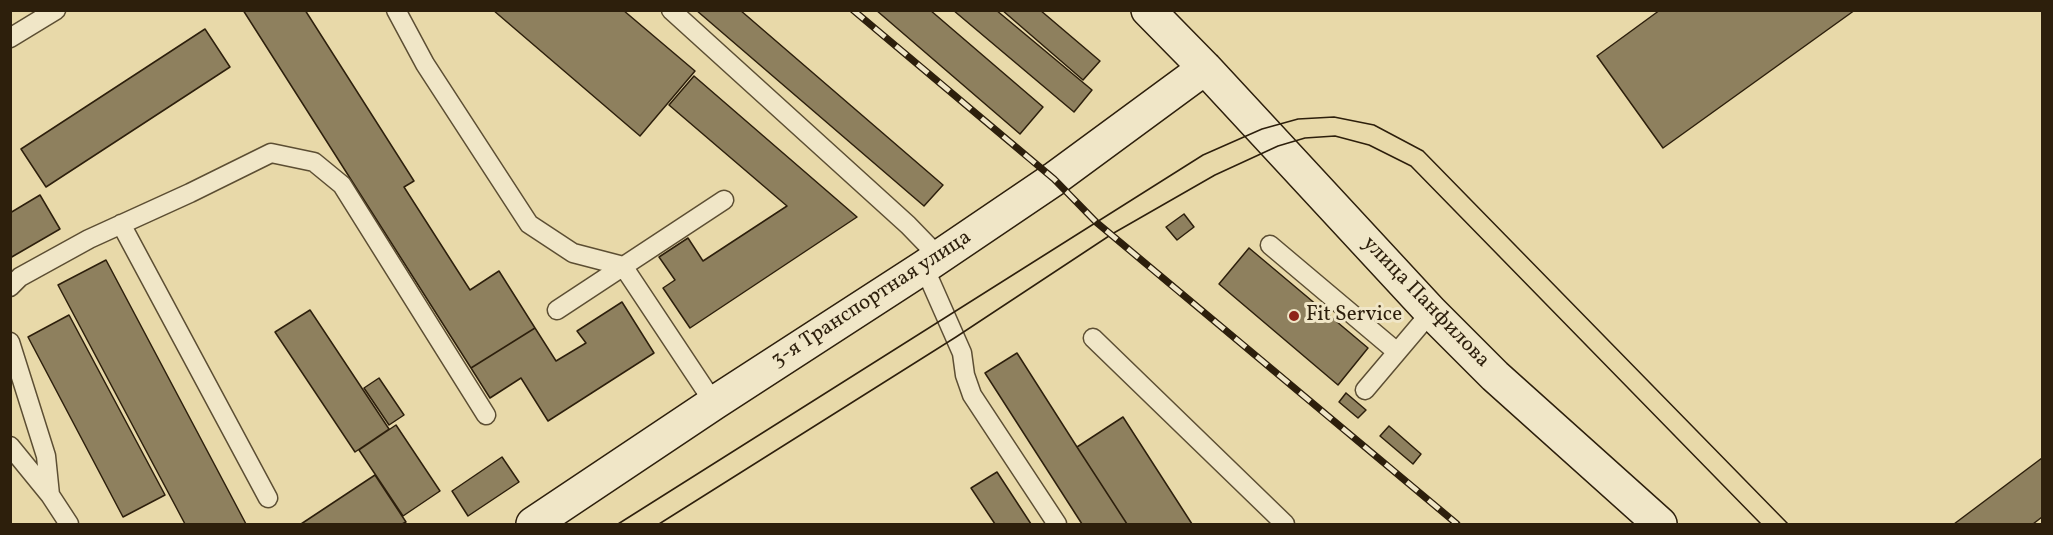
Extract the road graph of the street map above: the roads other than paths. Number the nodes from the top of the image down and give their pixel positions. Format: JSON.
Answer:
{"nodes":[{"id":1,"x":56,"y":10,"type":"edge"},
{"id":2,"x":396,"y":10,"type":"edge"},
{"id":3,"x":671,"y":10,"type":"edge"},
{"id":4,"x":1148,"y":10,"type":"edge"},
{"id":5,"x":10,"y":38,"type":"edge"},
{"id":6,"x":1205,"y":68,"type":"junction"},
{"id":7,"x":724,"y":200,"type":"dead end"},
{"id":8,"x":121,"y":224,"type":"junction"},
{"id":9,"x":1270,"y":245,"type":"dead end"},
{"id":10,"x":931,"y":262,"type":"junction"},
{"id":11,"x":623,"y":266,"type":"junction"},
{"id":12,"x":10,"y":286,"type":"edge"},
{"id":13,"x":557,"y":310,"type":"dead end"},
{"id":14,"x":1431,"y":312,"type":"junction"},
{"id":15,"x":1093,"y":338,"type":"dead end"},
{"id":16,"x":10,"y":342,"type":"edge"},
{"id":17,"x":1397,"y":352,"type":"junction"},
{"id":18,"x":1365,"y":390,"type":"dead end"},
{"id":19,"x":714,"y":403,"type":"junction"},
{"id":20,"x":486,"y":415,"type":"dead end"},
{"id":21,"x":10,"y":446,"type":"edge"},
{"id":22,"x":50,"y":495,"type":"junction"},
{"id":23,"x":268,"y":498,"type":"dead end"},
{"id":24,"x":69,"y":525,"type":"edge"},
{"id":25,"x":533,"y":525,"type":"edge"},
{"id":26,"x":1057,"y":525,"type":"edge"},
{"id":27,"x":1285,"y":525,"type":"edge"},
{"id":28,"x":1660,"y":525,"type":"edge"}],
"edges":[{"from":1,"to":5,"type":"lane"},
{"from":2,"to":11,"type":"lane"},
{"from":3,"to":10,"type":"lane"},
{"from":4,"to":6,"type":"main road","name":"улица Панфилова"},
{"from":6,"to":10,"type":"main road","name":"3-я Транспортная улица"},
{"from":6,"to":14,"type":"main road","name":"улица Панфилова"},
{"from":7,"to":11,"type":"lane"},
{"from":8,"to":12,"type":"lane"},
{"from":8,"to":20,"type":"lane"},
{"from":8,"to":23,"type":"lane"},
{"from":9,"to":17,"type":"lane"},
{"from":10,"to":19,"type":"main road","name":"3-я Транспортная улица"},
{"from":10,"to":26,"type":"lane"},
{"from":11,"to":13,"type":"lane"},
{"from":11,"to":19,"type":"lane"},
{"from":14,"to":17,"type":"lane"},
{"from":14,"to":28,"type":"main road","name":"улица Панфилова"},
{"from":15,"to":27,"type":"lane"},
{"from":16,"to":22,"type":"lane"},
{"from":17,"to":18,"type":"lane"},
{"from":19,"to":25,"type":"main road","name":"3-я Транспортная улица"},
{"from":21,"to":22,"type":"lane"},
{"from":22,"to":24,"type":"lane"}]}
